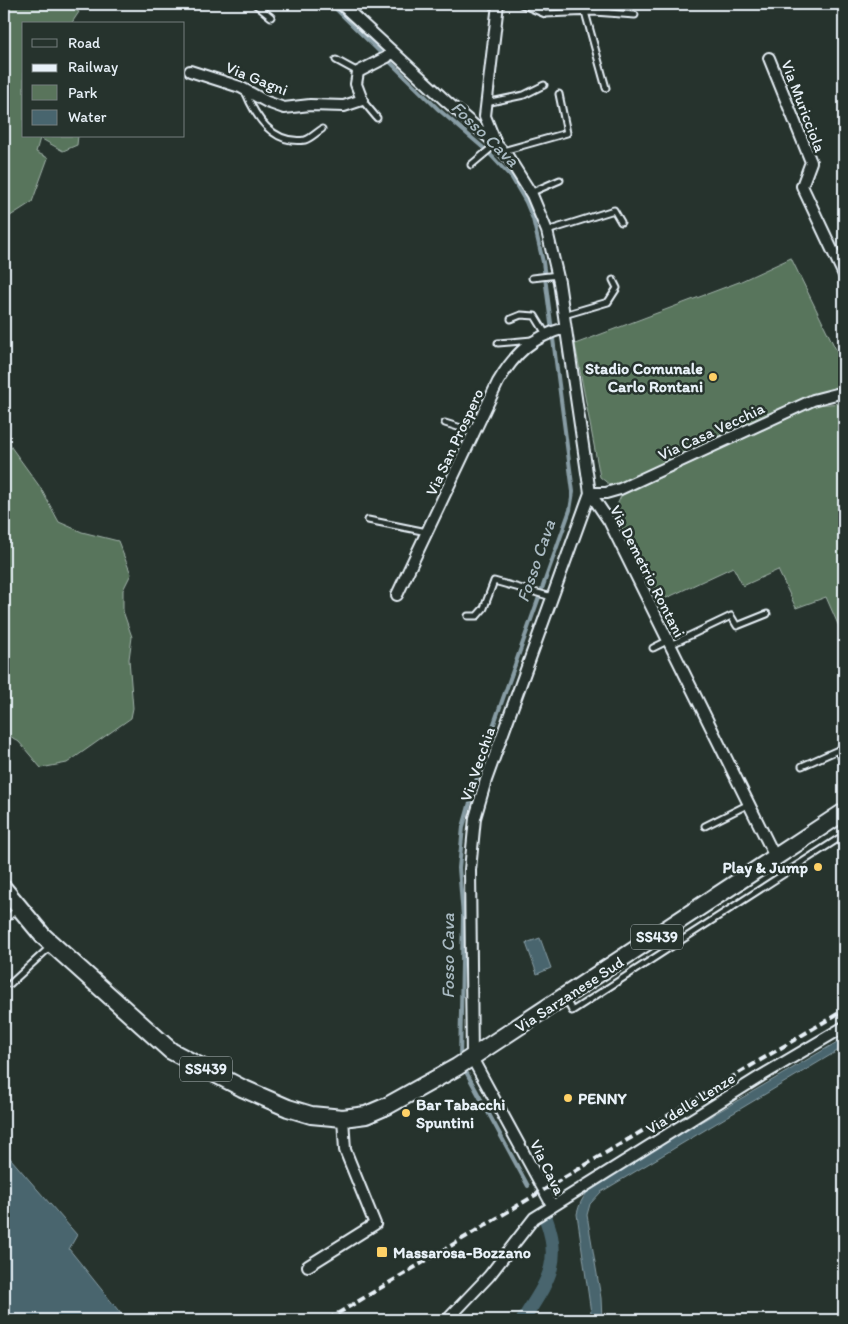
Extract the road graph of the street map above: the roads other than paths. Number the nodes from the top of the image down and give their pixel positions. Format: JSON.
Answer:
{"nodes":[{"id":1,"x":255,"y":4,"type":"edge"},
{"id":2,"x":342,"y":4,"type":"edge"},
{"id":3,"x":498,"y":4,"type":"edge"},
{"id":4,"x":521,"y":4,"type":"edge"},
{"id":5,"x":626,"y":4,"type":"edge"},
{"id":6,"x":585,"y":12,"type":"junction"},
{"id":7,"x":594,"y":12,"type":"junction"},
{"id":8,"x":636,"y":15,"type":"dead end"},
{"id":9,"x":271,"y":17,"type":"dead end"},
{"id":10,"x":387,"y":56,"type":"junction"},
{"id":11,"x":769,"y":58,"type":"dead end"},
{"id":12,"x":336,"y":60,"type":"dead end"},
{"id":13,"x":190,"y":71,"type":"dead end"},
{"id":14,"x":358,"y":72,"type":"junction"},
{"id":15,"x":544,"y":85,"type":"dead end"},
{"id":16,"x":606,"y":88,"type":"dead end"},
{"id":17,"x":244,"y":89,"type":"junction"},
{"id":18,"x":559,"y":94,"type":"dead end"},
{"id":19,"x":362,"y":100,"type":"junction"},
{"id":20,"x":486,"y":103,"type":"junction"},
{"id":21,"x":377,"y":118,"type":"dead end"},
{"id":22,"x":322,"y":129,"type":"dead end"},
{"id":23,"x":497,"y":148,"type":"junction"},
{"id":24,"x":471,"y":165,"type":"dead end"},
{"id":25,"x":560,"y":180,"type":"dead end"},
{"id":26,"x":530,"y":193,"type":"junction"},
{"id":27,"x":621,"y":222,"type":"dead end"},
{"id":28,"x":547,"y":231,"type":"junction"},
{"id":29,"x":844,"y":275,"type":"edge"},
{"id":30,"x":554,"y":276,"type":"junction"},
{"id":31,"x":532,"y":278,"type":"dead end"},
{"id":32,"x":613,"y":280,"type":"dead end"},
{"id":33,"x":564,"y":315,"type":"junction"},
{"id":34,"x":511,"y":319,"type":"dead end"},
{"id":35,"x":554,"y":331,"type":"junction"},
{"id":36,"x":535,"y":340,"type":"junction"},
{"id":37,"x":498,"y":344,"type":"dead end"},
{"id":38,"x":844,"y":392,"type":"edge"},
{"id":39,"x":445,"y":423,"type":"dead end"},
{"id":40,"x":474,"y":432,"type":"junction"},
{"id":41,"x":590,"y":494,"type":"junction"},
{"id":42,"x":368,"y":520,"type":"dead end"},
{"id":43,"x":429,"y":532,"type":"junction"},
{"id":44,"x":398,"y":595,"type":"dead end"},
{"id":45,"x":550,"y":596,"type":"junction"},
{"id":46,"x":767,"y":614,"type":"dead end"},
{"id":47,"x":468,"y":616,"type":"dead end"},
{"id":48,"x":668,"y":643,"type":"junction"},
{"id":49,"x":654,"y":648,"type":"dead end"},
{"id":50,"x":844,"y":762,"type":"edge"},
{"id":51,"x":802,"y":766,"type":"dead end"},
{"id":52,"x":749,"y":804,"type":"junction"},
{"id":53,"x":844,"y":812,"type":"edge"},
{"id":54,"x":705,"y":826,"type":"dead end"},
{"id":55,"x":844,"y":836,"type":"edge"},
{"id":56,"x":775,"y":856,"type":"junction"},
{"id":57,"x":4,"y":889,"type":"edge"},
{"id":58,"x":18,"y":908,"type":"junction"},
{"id":59,"x":4,"y":921,"type":"edge"},
{"id":60,"x":52,"y":945,"type":"junction"},
{"id":61,"x":10,"y":984,"type":"dead end"},
{"id":62,"x":565,"y":997,"type":"junction"},
{"id":63,"x":844,"y":1027,"type":"edge"},
{"id":64,"x":466,"y":1062,"type":"junction"},
{"id":65,"x":343,"y":1118,"type":"junction"},
{"id":66,"x":552,"y":1205,"type":"junction"},
{"id":67,"x":308,"y":1266,"type":"dead end"},
{"id":68,"x":447,"y":1320,"type":"edge"}],
"edges":[{"from":1,"to":9,"type":"lane"},
{"from":2,"to":10,"type":"street","name":"Via Demetrio Rontani"},
{"from":3,"to":20,"type":"street"},
{"from":4,"to":6,"type":"lane"},
{"from":5,"to":7,"type":"lane"},
{"from":6,"to":7,"type":"lane"},
{"from":6,"to":16,"type":"lane"},
{"from":7,"to":8,"type":"lane"},
{"from":10,"to":14,"type":"street"},
{"from":10,"to":23,"type":"street","name":"Via Demetrio Rontani"},
{"from":11,"to":29,"type":"street","name":"Via Muricciola"},
{"from":12,"to":14,"type":"lane"},
{"from":13,"to":17,"type":"street","name":"Via Gagni"},
{"from":14,"to":19,"type":"street"},
{"from":15,"to":20,"type":"lane"},
{"from":17,"to":19,"type":"street","name":"Via Gagni"},
{"from":17,"to":22,"type":"lane"},
{"from":18,"to":23,"type":"lane"},
{"from":19,"to":21,"type":"lane"},
{"from":20,"to":23,"type":"street"},
{"from":23,"to":24,"type":"lane"},
{"from":23,"to":26,"type":"street","name":"Via Demetrio Rontani"},
{"from":25,"to":26,"type":"lane"},
{"from":26,"to":28,"type":"street","name":"Via Demetrio Rontani"},
{"from":27,"to":28,"type":"lane"},
{"from":28,"to":30,"type":"street","name":"Via Demetrio Rontani"},
{"from":30,"to":31,"type":"lane"},
{"from":30,"to":33,"type":"street","name":"Via Demetrio Rontani"},
{"from":32,"to":33,"type":"lane"},
{"from":33,"to":35,"type":"street","name":"Via Demetrio Rontani"},
{"from":34,"to":35,"type":"lane"},
{"from":35,"to":36,"type":"street","name":"Via San Prospero"},
{"from":35,"to":41,"type":"street","name":"Via Demetrio Rontani"},
{"from":36,"to":37,"type":"lane"},
{"from":36,"to":40,"type":"street","name":"Via San Prospero"},
{"from":38,"to":41,"type":"street","name":"Via Casa Vecchia"},
{"from":39,"to":40,"type":"lane"},
{"from":40,"to":43,"type":"street","name":"Via San Prospero"},
{"from":41,"to":45,"type":"street","name":"Via Vecchia"},
{"from":41,"to":48,"type":"street","name":"Via Demetrio Rontani"},
{"from":42,"to":43,"type":"lane"},
{"from":43,"to":44,"type":"street","name":"Via San Prospero"},
{"from":45,"to":47,"type":"lane"},
{"from":45,"to":64,"type":"street","name":"Via Vecchia"},
{"from":46,"to":48,"type":"lane"},
{"from":48,"to":49,"type":"lane"},
{"from":48,"to":52,"type":"street","name":"Via Demetrio Rontani"},
{"from":50,"to":51,"type":"lane"},
{"from":52,"to":54,"type":"lane"},
{"from":52,"to":56,"type":"street","name":"Via Demetrio Rontani"},
{"from":53,"to":56,"type":"main road","name":"Via Sarzanese Sud","number":"SS439"},
{"from":55,"to":62,"type":"lane"},
{"from":56,"to":62,"type":"main road","name":"Via Sarzanese Sud","number":"SS439"},
{"from":57,"to":58,"type":"main road","number":"SS439"},
{"from":58,"to":59,"type":"lane"},
{"from":58,"to":60,"type":"main road","number":"SS439"},
{"from":60,"to":61,"type":"lane"},
{"from":60,"to":65,"type":"main road","number":"SS439"},
{"from":62,"to":64,"type":"main road","name":"Via Sarzanese Sud","number":"SS439"},
{"from":63,"to":66,"type":"street","name":"Via delle Lenze"},
{"from":64,"to":65,"type":"main road","number":"SS439"},
{"from":64,"to":66,"type":"street","name":"Via Cava"},
{"from":65,"to":67,"type":"street"},
{"from":66,"to":68,"type":"street","name":"Via Cava"}]}
